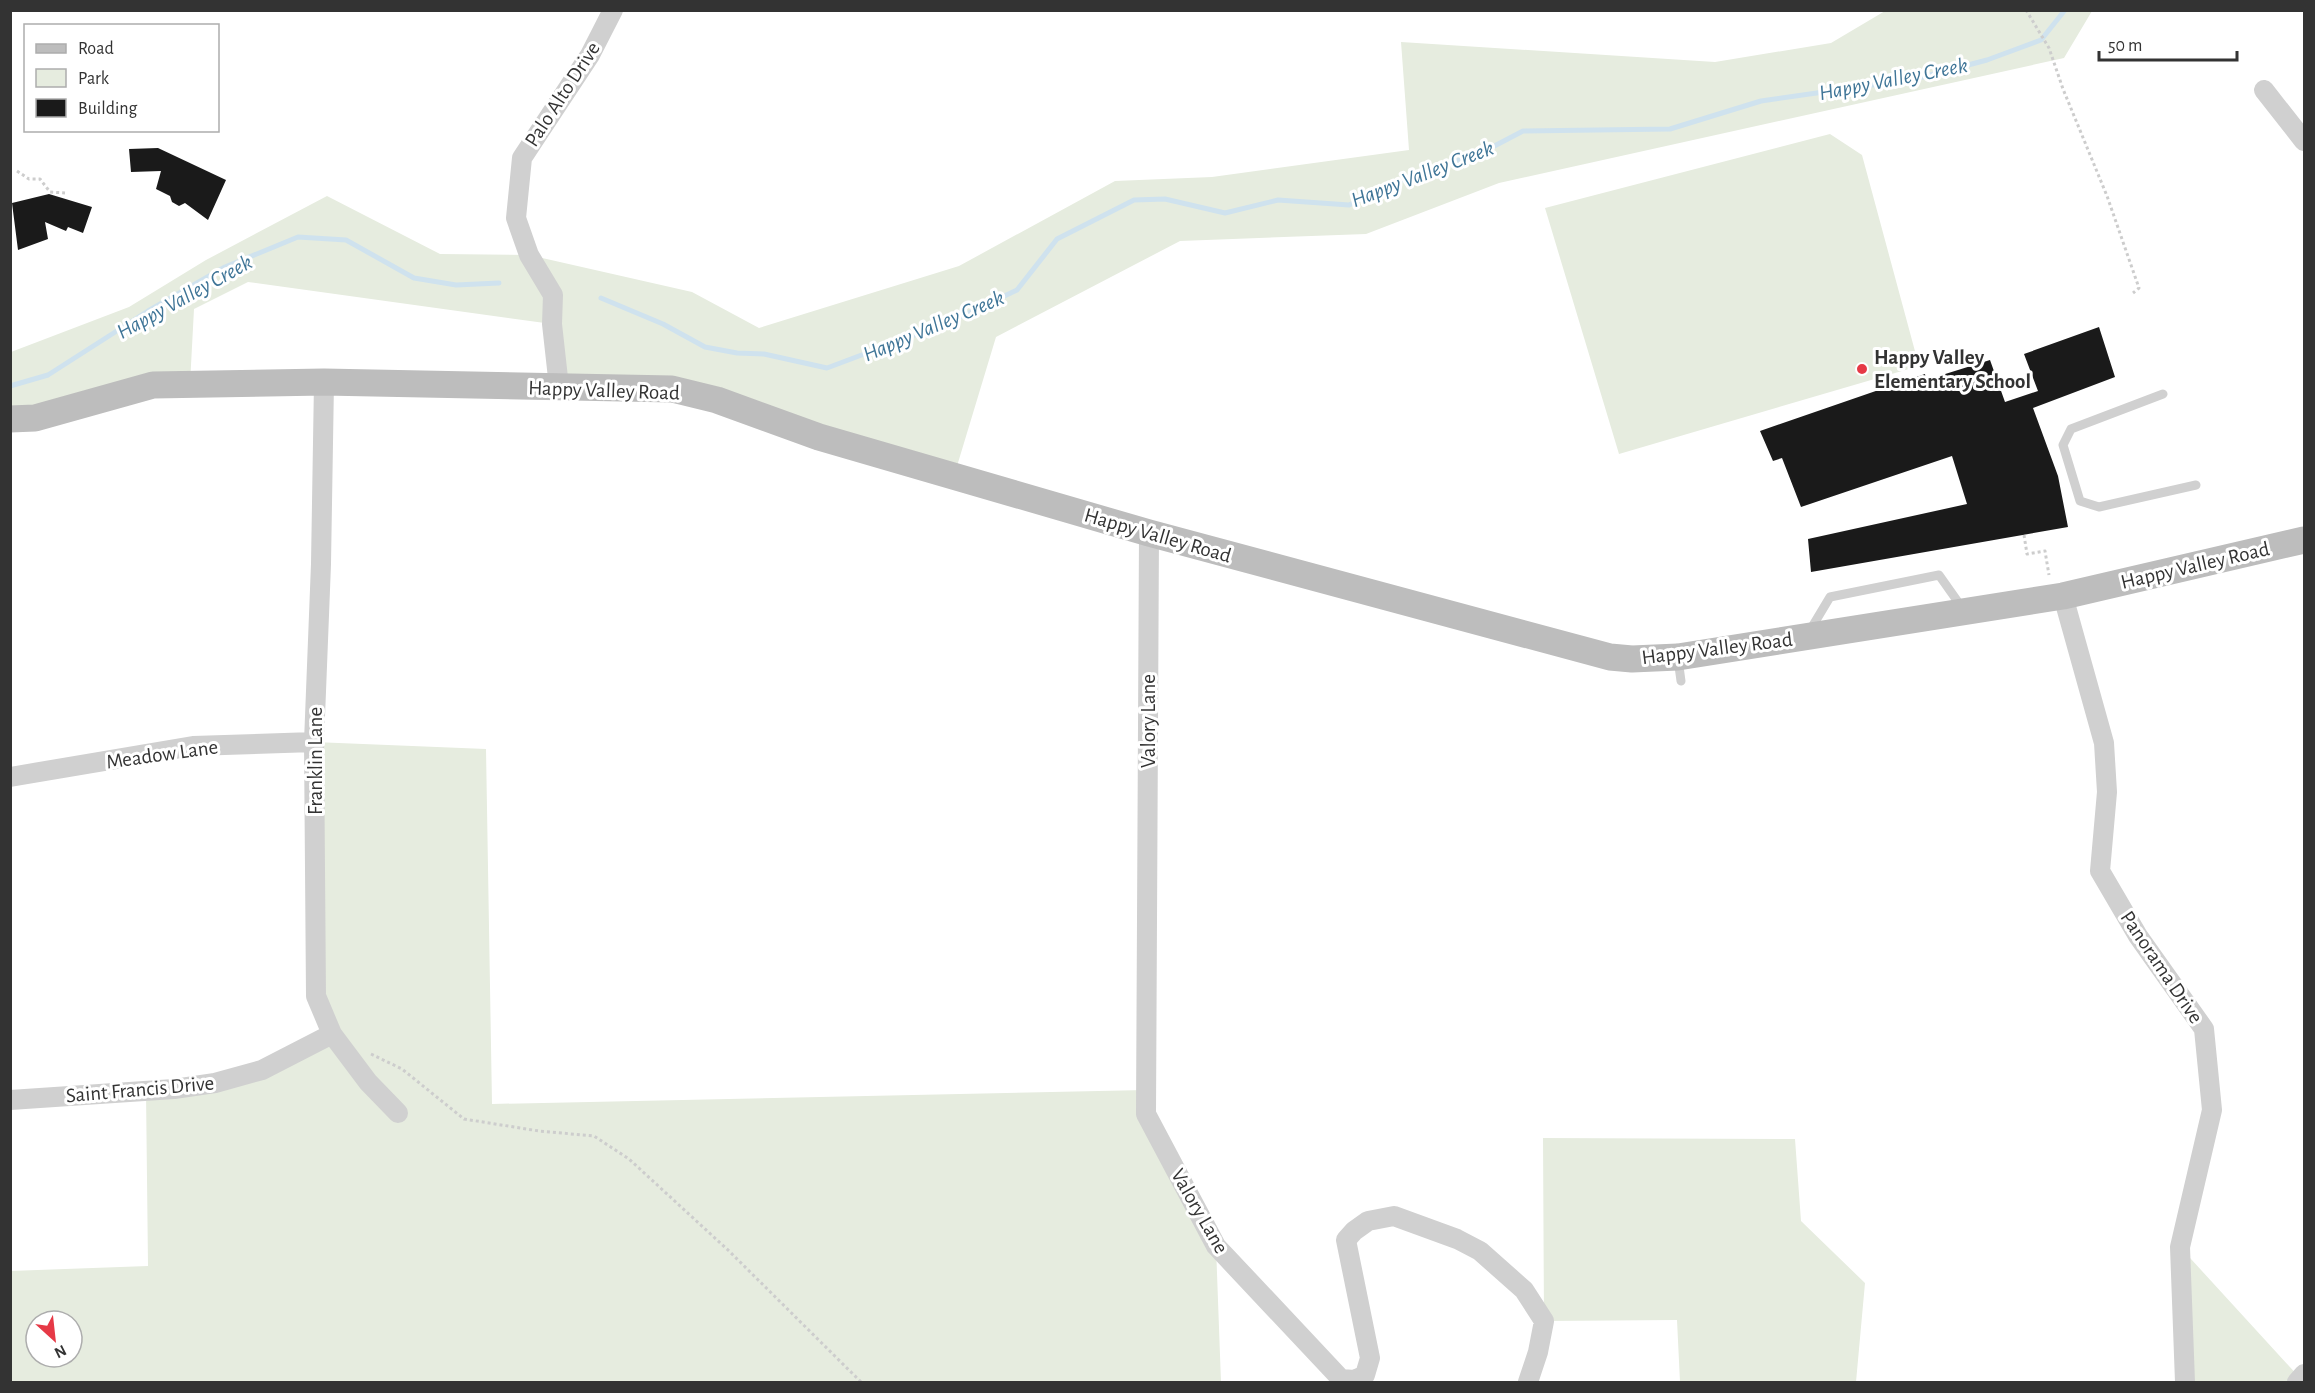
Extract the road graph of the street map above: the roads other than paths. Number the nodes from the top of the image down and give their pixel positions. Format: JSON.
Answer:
{"nodes":[{"id":1,"x":613,"y":10,"type":"edge"},
{"id":2,"x":2264,"y":90,"type":"dead end"},
{"id":3,"x":2304,"y":141,"type":"edge"},
{"id":4,"x":324,"y":382,"type":"junction"},
{"id":5,"x":559,"y":387,"type":"junction"},
{"id":6,"x":2163,"y":394,"type":"dead end"},
{"id":7,"x":10,"y":419,"type":"edge"},
{"id":8,"x":2196,"y":485,"type":"dead end"},
{"id":9,"x":1149,"y":533,"type":"junction"},
{"id":10,"x":2304,"y":540,"type":"edge"},
{"id":11,"x":2058,"y":596,"type":"junction"},
{"id":12,"x":1964,"y":611,"type":"junction"},
{"id":13,"x":1806,"y":636,"type":"junction"},
{"id":14,"x":314,"y":742,"type":"junction"},
{"id":15,"x":10,"y":777,"type":"edge"},
{"id":16,"x":332,"y":1034,"type":"junction"},
{"id":17,"x":10,"y":1100,"type":"edge"},
{"id":18,"x":398,"y":1113,"type":"dead end"},
{"id":19,"x":2304,"y":1374,"type":"edge"},
{"id":20,"x":1527,"y":1383,"type":"edge"},
{"id":21,"x":2185,"y":1383,"type":"edge"},
{"id":22,"x":2297,"y":1383,"type":"edge"}],
"edges":[{"from":1,"to":5,"type":"street","name":"Palo Alto Drive"},
{"from":2,"to":3,"type":"street"},
{"from":4,"to":5,"type":"street","name":"Happy Valley Road"},
{"from":4,"to":7,"type":"street","name":"Happy Valley Road"},
{"from":4,"to":14,"type":"street","name":"Franklin Lane"},
{"from":5,"to":9,"type":"street","name":"Happy Valley Road"},
{"from":6,"to":8,"type":"lane"},
{"from":9,"to":13,"type":"street","name":"Happy Valley Road"},
{"from":9,"to":20,"type":"street","name":"Valory Lane"},
{"from":10,"to":11,"type":"street","name":"Happy Valley Road"},
{"from":11,"to":12,"type":"street","name":"Happy Valley Road"},
{"from":11,"to":21,"type":"street","name":"Panorama Drive"},
{"from":12,"to":13,"type":"street","name":"Happy Valley Road"},
{"from":12,"to":13,"type":"lane"},
{"from":14,"to":15,"type":"street","name":"Meadow Lane"},
{"from":14,"to":16,"type":"street","name":"Franklin Lane"},
{"from":16,"to":17,"type":"street","name":"Saint Francis Drive"},
{"from":16,"to":18,"type":"street","name":"Franklin Lane"},
{"from":19,"to":22,"type":"street"}]}
